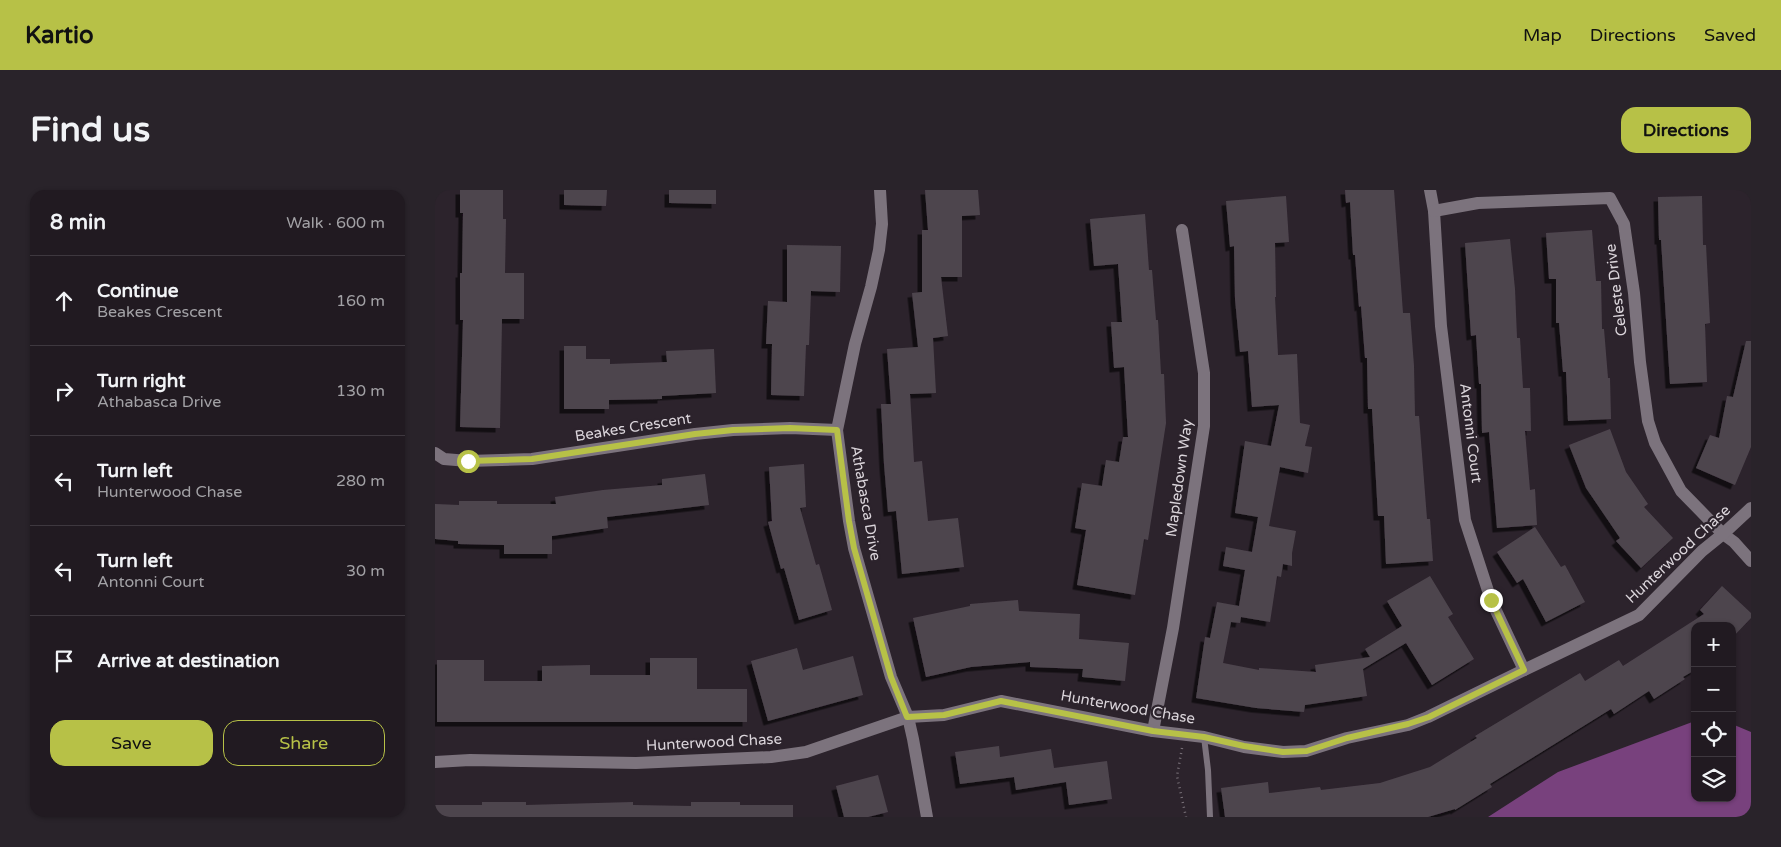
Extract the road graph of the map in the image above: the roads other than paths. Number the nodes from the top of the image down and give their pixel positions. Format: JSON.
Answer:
{"nodes":[{"id":1,"x":880,"y":190,"type":"edge"},
{"id":2,"x":1430,"y":190,"type":"edge"},
{"id":3,"x":1434,"y":211,"type":"junction"},
{"id":4,"x":1182,"y":230,"type":"dead end"},
{"id":5,"x":837,"y":430,"type":"junction"},
{"id":6,"x":435,"y":453,"type":"edge"},
{"id":7,"x":1751,"y":508,"type":"edge"},
{"id":8,"x":1723,"y":534,"type":"junction"},
{"id":9,"x":1751,"y":561,"type":"edge"},
{"id":10,"x":1524,"y":670,"type":"junction"},
{"id":11,"x":907,"y":717,"type":"junction"},
{"id":12,"x":1153,"y":731,"type":"junction"},
{"id":13,"x":1204,"y":737,"type":"junction"},
{"id":14,"x":435,"y":762,"type":"edge"},
{"id":15,"x":927,"y":817,"type":"edge"},
{"id":16,"x":1210,"y":817,"type":"edge"}],
"edges":[{"from":1,"to":5,"type":"street","name":"Athabasca Drive"},
{"from":2,"to":3,"type":"street","name":"Antonni Court"},
{"from":3,"to":8,"type":"street","name":"Celeste Drive"},
{"from":3,"to":10,"type":"street","name":"Antonni Court"},
{"from":4,"to":12,"type":"street","name":"Mapledown Way"},
{"from":5,"to":6,"type":"street","name":"Beakes Crescent"},
{"from":5,"to":11,"type":"street","name":"Athabasca Drive"},
{"from":7,"to":8,"type":"street","name":"Hunterwood Chase"},
{"from":8,"to":9,"type":"street"},
{"from":8,"to":10,"type":"street","name":"Hunterwood Chase"},
{"from":10,"to":13,"type":"street","name":"Hunterwood Chase"},
{"from":11,"to":12,"type":"street","name":"Hunterwood Chase"},
{"from":11,"to":14,"type":"street","name":"Hunterwood Chase"},
{"from":11,"to":15,"type":"street","name":"Athabasca Drive"},
{"from":12,"to":13,"type":"street","name":"Hunterwood Chase"},
{"from":13,"to":16,"type":"lane"}]}
